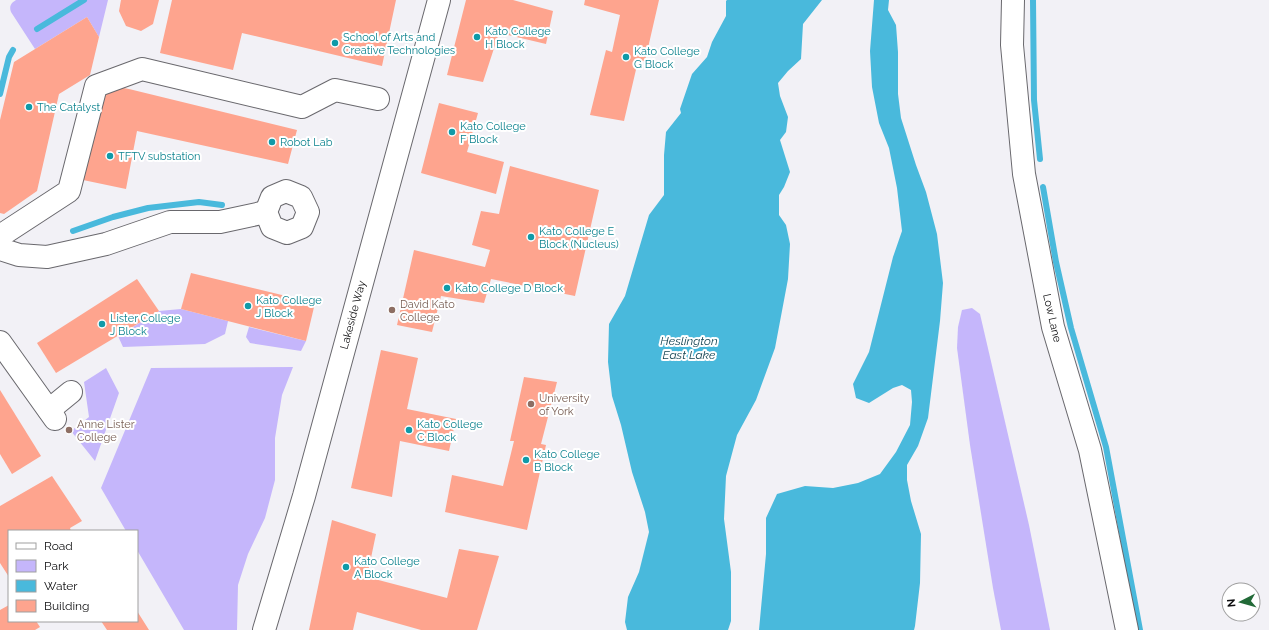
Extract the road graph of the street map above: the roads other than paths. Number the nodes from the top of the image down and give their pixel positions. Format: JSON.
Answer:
{"nodes":[{"id":1,"x":439,"y":0,"type":"edge"},
{"id":2,"x":1014,"y":0,"type":"edge"},
{"id":3,"x":378,"y":99,"type":"dead end"},
{"id":4,"x":266,"y":212,"type":"dead end"},
{"id":5,"x":0,"y":236,"type":"edge"},
{"id":6,"x":0,"y":249,"type":"edge"},
{"id":7,"x":0,"y":342,"type":"edge"},
{"id":8,"x":71,"y":392,"type":"dead end"},
{"id":9,"x":264,"y":630,"type":"edge"},
{"id":10,"x":1127,"y":630,"type":"edge"}],
"edges":[{"from":1,"to":9,"type":"street","name":"Lakeside Way"},
{"from":2,"to":10,"type":"street","name":"Low Lane"},
{"from":3,"to":5,"type":"street"},
{"from":4,"to":6,"type":"street"},
{"from":7,"to":8,"type":"street"}]}
